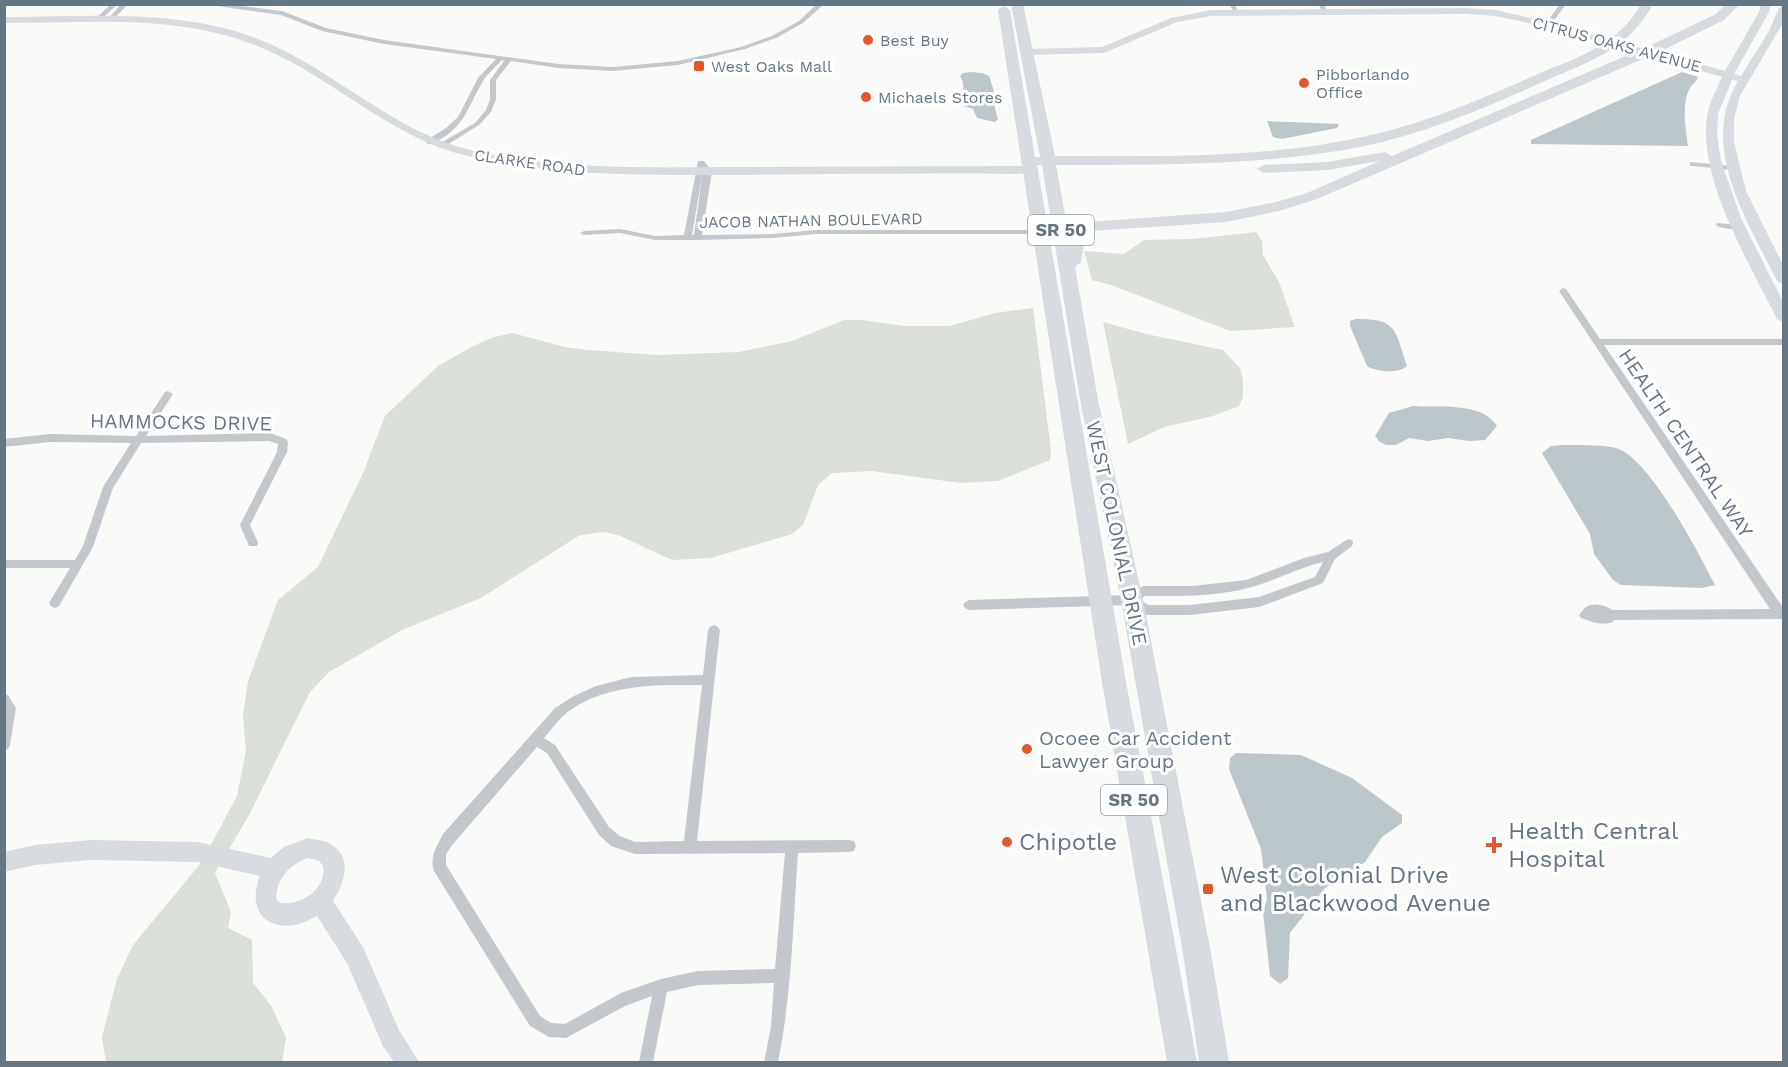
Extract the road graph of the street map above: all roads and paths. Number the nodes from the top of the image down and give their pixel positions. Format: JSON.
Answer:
{"nodes":[{"id":1,"x":206,"y":4,"type":"edge"},
{"id":2,"x":821,"y":4,"type":"edge"},
{"id":3,"x":1004,"y":4,"type":"edge"},
{"id":4,"x":1017,"y":4,"type":"edge"},
{"id":5,"x":1563,"y":4,"type":"edge"},
{"id":6,"x":1647,"y":4,"type":"edge"},
{"id":7,"x":1734,"y":4,"type":"edge"},
{"id":8,"x":1766,"y":4,"type":"edge"},
{"id":9,"x":119,"y":7,"type":"edge"},
{"id":10,"x":1234,"y":8,"type":"edge"},
{"id":11,"x":1323,"y":8,"type":"edge"},
{"id":12,"x":1411,"y":8,"type":"edge"},
{"id":13,"x":1784,"y":8,"type":"edge"},
{"id":14,"x":1495,"y":9,"type":"edge"},
{"id":15,"x":4,"y":12,"type":"edge"},
{"id":16,"x":108,"y":16,"type":"junction"},
{"id":17,"x":4,"y":20,"type":"edge"},
{"id":18,"x":1548,"y":25,"type":"junction"},
{"id":19,"x":1011,"y":47,"type":"junction"},
{"id":20,"x":505,"y":58,"type":"junction"},
{"id":21,"x":1028,"y":59,"type":"junction"},
{"id":22,"x":1730,"y":76,"type":"junction"},
{"id":23,"x":1745,"y":80,"type":"junction"},
{"id":24,"x":445,"y":140,"type":"junction"},
{"id":25,"x":1435,"y":143,"type":"junction"},
{"id":26,"x":1693,"y":164,"type":"dead end"},
{"id":27,"x":1049,"y":165,"type":"junction"},
{"id":28,"x":1030,"y":166,"type":"junction"},
{"id":29,"x":1715,"y":166,"type":"junction"},
{"id":30,"x":1732,"y":168,"type":"junction"},
{"id":31,"x":703,"y":169,"type":"junction"},
{"id":32,"x":1720,"y":225,"type":"dead end"},
{"id":33,"x":1740,"y":227,"type":"junction"},
{"id":34,"x":1040,"y":231,"type":"junction"},
{"id":35,"x":584,"y":233,"type":"dead end"},
{"id":36,"x":687,"y":238,"type":"junction"},
{"id":37,"x":698,"y":238,"type":"junction"},
{"id":38,"x":1784,"y":281,"type":"edge"},
{"id":39,"x":1072,"y":290,"type":"junction"},
{"id":40,"x":1563,"y":291,"type":"dead end"},
{"id":41,"x":1784,"y":319,"type":"edge"},
{"id":42,"x":1597,"y":342,"type":"junction"},
{"id":43,"x":1784,"y":342,"type":"edge"},
{"id":44,"x":168,"y":394,"type":"dead end"},
{"id":45,"x":139,"y":440,"type":"junction"},
{"id":46,"x":5,"y":443,"type":"edge"},
{"id":47,"x":253,"y":543,"type":"dead end"},
{"id":48,"x":1348,"y":543,"type":"dead end"},
{"id":49,"x":1331,"y":556,"type":"junction"},
{"id":50,"x":4,"y":564,"type":"edge"},
{"id":51,"x":78,"y":564,"type":"junction"},
{"id":52,"x":1132,"y":600,"type":"junction"},
{"id":53,"x":1102,"y":601,"type":"junction"},
{"id":54,"x":55,"y":603,"type":"dead end"},
{"id":55,"x":969,"y":604,"type":"dead end"},
{"id":56,"x":1781,"y":614,"type":"edge"},
{"id":57,"x":1588,"y":615,"type":"dead end"},
{"id":58,"x":714,"y":630,"type":"dead end"},
{"id":59,"x":709,"y":680,"type":"junction"},
{"id":60,"x":4,"y":699,"type":"edge"},
{"id":61,"x":535,"y":739,"type":"junction"},
{"id":62,"x":4,"y":745,"type":"edge"},
{"id":63,"x":792,"y":846,"type":"junction"},
{"id":64,"x":849,"y":846,"type":"dead end"},
{"id":65,"x":690,"y":848,"type":"junction"},
{"id":66,"x":4,"y":862,"type":"edge"},
{"id":67,"x":274,"y":869,"type":"junction"},
{"id":68,"x":320,"y":901,"type":"junction"},
{"id":69,"x":783,"y":976,"type":"junction"},
{"id":70,"x":661,"y":986,"type":"junction"},
{"id":71,"x":407,"y":1062,"type":"edge"},
{"id":72,"x":646,"y":1062,"type":"edge"},
{"id":73,"x":771,"y":1062,"type":"edge"},
{"id":74,"x":1182,"y":1062,"type":"edge"},
{"id":75,"x":1214,"y":1062,"type":"edge"}],
"edges":[{"from":1,"to":20,"type":"street"},
{"from":2,"to":20,"type":"street"},
{"from":3,"to":19,"type":"highway","name":"WEST COLONIAL DRIVE","number":"SR 50"},
{"from":4,"to":21,"type":"highway","name":"WEST COLONIAL DRIVE","number":"SR 50"},
{"from":5,"to":18,"type":"street"},
{"from":6,"to":27,"type":"highway"},
{"from":7,"to":25,"type":"highway"},
{"from":8,"to":22,"type":"street"},
{"from":9,"to":16,"type":"street","name":"CLARKE ROAD"},
{"from":9,"to":24,"type":"street","name":"CLARKE ROAD"},
{"from":10,"to":11,"type":"street","name":"CITRUS OAKS AVENUE"},
{"from":10,"to":21,"type":"street","name":"CITRUS OAKS AVENUE"},
{"from":11,"to":12,"type":"street","name":"CITRUS OAKS AVENUE"},
{"from":12,"to":14,"type":"street","name":"CITRUS OAKS AVENUE"},
{"from":13,"to":23,"type":"street"},
{"from":14,"to":18,"type":"street","name":"CITRUS OAKS AVENUE"},
{"from":15,"to":16,"type":"street","name":"CLARKE ROAD"},
{"from":16,"to":17,"type":"street","name":"CLARKE ROAD"},
{"from":16,"to":24,"type":"street","name":"CLARKE ROAD"},
{"from":18,"to":22,"type":"street","name":"CITRUS OAKS AVENUE"},
{"from":19,"to":21,"type":"highway"},
{"from":19,"to":28,"type":"highway","name":"WEST COLONIAL DRIVE","number":"SR 50"},
{"from":20,"to":24,"type":"street"},
{"from":20,"to":24,"type":"street"},
{"from":21,"to":27,"type":"highway","name":"WEST COLONIAL DRIVE","number":"SR 50"},
{"from":22,"to":23,"type":"street","name":"CITRUS OAKS AVENUE"},
{"from":22,"to":29,"type":"street"},
{"from":23,"to":30,"type":"street"},
{"from":24,"to":31,"type":"street","name":"CLARKE ROAD"},
{"from":25,"to":27,"type":"highway"},
{"from":25,"to":39,"type":"highway"},
{"from":26,"to":29,"type":"street"},
{"from":27,"to":28,"type":"highway","name":"CLARKE ROAD"},
{"from":27,"to":39,"type":"highway","name":"WEST COLONIAL DRIVE","number":"SR 50"},
{"from":28,"to":31,"type":"street","name":"CLARKE ROAD"},
{"from":28,"to":34,"type":"highway","name":"WEST COLONIAL DRIVE","number":"SR 50"},
{"from":29,"to":30,"type":"street"},
{"from":29,"to":33,"type":"street"},
{"from":30,"to":38,"type":"street"},
{"from":31,"to":36,"type":"street"},
{"from":31,"to":37,"type":"street"},
{"from":32,"to":33,"type":"street"},
{"from":33,"to":41,"type":"street"},
{"from":34,"to":37,"type":"street","name":"JACOB NATHAN BOULEVARD"},
{"from":34,"to":53,"type":"highway","name":"WEST COLONIAL DRIVE","number":"SR 50"},
{"from":35,"to":36,"type":"street","name":"JACOB NATHAN BOULEVARD"},
{"from":36,"to":37,"type":"street","name":"JACOB NATHAN BOULEVARD"},
{"from":39,"to":52,"type":"highway","name":"WEST COLONIAL DRIVE","number":"SR 50"},
{"from":40,"to":42,"type":"street","name":"HEALTH CENTRAL WAY"},
{"from":42,"to":43,"type":"street"},
{"from":42,"to":56,"type":"street","name":"HEALTH CENTRAL WAY"},
{"from":44,"to":45,"type":"street"},
{"from":45,"to":46,"type":"street","name":"HAMMOCKS DRIVE"},
{"from":45,"to":47,"type":"street","name":"HAMMOCKS DRIVE"},
{"from":45,"to":51,"type":"street"},
{"from":48,"to":49,"type":"street"},
{"from":49,"to":52,"type":"street"},
{"from":49,"to":52,"type":"street"},
{"from":50,"to":51,"type":"street"},
{"from":51,"to":54,"type":"street"},
{"from":52,"to":53,"type":"street"},
{"from":52,"to":75,"type":"highway","name":"WEST COLONIAL DRIVE","number":"SR 50"},
{"from":53,"to":55,"type":"street"},
{"from":53,"to":74,"type":"highway","name":"WEST COLONIAL DRIVE","number":"SR 50"},
{"from":56,"to":57,"type":"street"},
{"from":58,"to":59,"type":"street"},
{"from":59,"to":61,"type":"street"},
{"from":59,"to":65,"type":"street"},
{"from":60,"to":62,"type":"street"},
{"from":61,"to":65,"type":"street"},
{"from":61,"to":70,"type":"street"},
{"from":63,"to":64,"type":"street"},
{"from":63,"to":65,"type":"street"},
{"from":63,"to":69,"type":"street"},
{"from":66,"to":67,"type":"street"},
{"from":67,"to":68,"type":"street"},
{"from":67,"to":68,"type":"street"},
{"from":68,"to":71,"type":"street"},
{"from":69,"to":70,"type":"street"},
{"from":69,"to":73,"type":"street"},
{"from":70,"to":72,"type":"street"}]}
